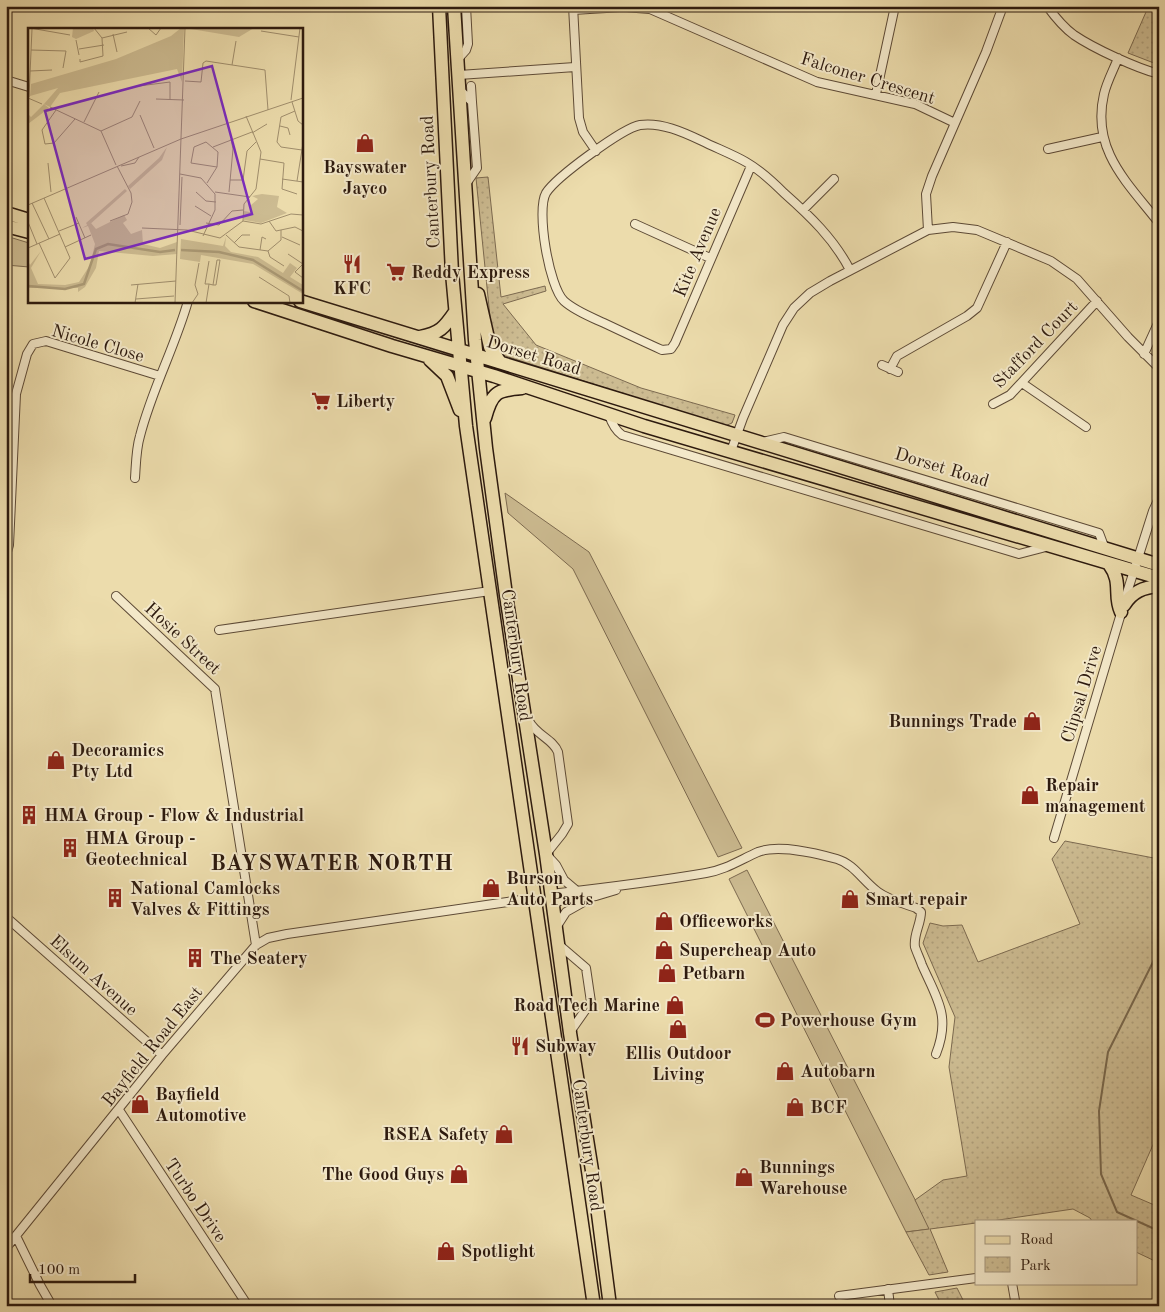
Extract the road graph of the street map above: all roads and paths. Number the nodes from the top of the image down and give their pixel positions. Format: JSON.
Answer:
{"nodes":[{"id":1,"x":439,"y":6,"type":"edge"},
{"id":2,"x":454,"y":6,"type":"edge"},
{"id":3,"x":466,"y":6,"type":"edge"},
{"id":4,"x":895,"y":6,"type":"edge"},
{"id":5,"x":1003,"y":6,"type":"edge"},
{"id":6,"x":1047,"y":6,"type":"edge"},
{"id":7,"x":573,"y":8,"type":"edge"},
{"id":8,"x":1118,"y":58,"type":"junction"},
{"id":9,"x":458,"y":59,"type":"junction"},
{"id":10,"x":576,"y":67,"type":"junction"},
{"id":11,"x":1159,"y":74,"type":"edge"},
{"id":12,"x":459,"y":75,"type":"junction"},
{"id":13,"x":443,"y":76,"type":"junction"},
{"id":14,"x":6,"y":80,"type":"edge"},
{"id":15,"x":28,"y":87,"type":"edge"},
{"id":16,"x":466,"y":89,"type":"junction"},
{"id":17,"x":876,"y":94,"type":"junction"},
{"id":18,"x":955,"y":123,"type":"junction"},
{"id":19,"x":1102,"y":137,"type":"junction"},
{"id":20,"x":1048,"y":149,"type":"dead end"},
{"id":21,"x":596,"y":151,"type":"junction"},
{"id":22,"x":751,"y":166,"type":"junction"},
{"id":23,"x":834,"y":179,"type":"dead end"},
{"id":24,"x":466,"y":184,"type":"junction"},
{"id":25,"x":803,"y":210,"type":"junction"},
{"id":26,"x":6,"y":213,"type":"edge"},
{"id":27,"x":28,"y":220,"type":"edge"},
{"id":28,"x":1159,"y":223,"type":"edge"},
{"id":29,"x":635,"y":224,"type":"dead end"},
{"id":30,"x":6,"y":226,"type":"edge"},
{"id":31,"x":928,"y":230,"type":"junction"},
{"id":32,"x":28,"y":232,"type":"edge"},
{"id":33,"x":1008,"y":242,"type":"junction"},
{"id":34,"x":469,"y":255,"type":"junction"},
{"id":35,"x":710,"y":258,"type":"junction"},
{"id":36,"x":850,"y":270,"type":"junction"},
{"id":37,"x":1097,"y":301,"type":"junction"},
{"id":38,"x":188,"y":302,"type":"edge"},
{"id":39,"x":257,"y":302,"type":"edge"},
{"id":40,"x":302,"y":302,"type":"edge"},
{"id":41,"x":455,"y":312,"type":"junction"},
{"id":42,"x":1159,"y":321,"type":"edge"},
{"id":43,"x":420,"y":338,"type":"junction"},
{"id":44,"x":458,"y":349,"type":"junction"},
{"id":45,"x":1144,"y":354,"type":"junction"},
{"id":46,"x":476,"y":355,"type":"junction"},
{"id":47,"x":427,"y":357,"type":"junction"},
{"id":48,"x":500,"y":362,"type":"junction"},
{"id":49,"x":882,"y":365,"type":"dead end"},
{"id":50,"x":460,"y":366,"type":"junction"},
{"id":51,"x":1159,"y":368,"type":"edge"},
{"id":52,"x":890,"y":369,"type":"junction"},
{"id":53,"x":477,"y":371,"type":"junction"},
{"id":54,"x":898,"y":372,"type":"dead end"},
{"id":55,"x":160,"y":376,"type":"junction"},
{"id":56,"x":1022,"y":383,"type":"junction"},
{"id":57,"x":527,"y":387,"type":"junction"},
{"id":58,"x":993,"y":404,"type":"dead end"},
{"id":59,"x":609,"y":415,"type":"junction"},
{"id":60,"x":484,"y":422,"type":"junction"},
{"id":61,"x":466,"y":426,"type":"junction"},
{"id":62,"x":1086,"y":428,"type":"dead end"},
{"id":63,"x":736,"y":436,"type":"junction"},
{"id":64,"x":731,"y":451,"type":"junction"},
{"id":65,"x":135,"y":478,"type":"dead end"},
{"id":66,"x":841,"y":484,"type":"junction"},
{"id":67,"x":1159,"y":498,"type":"edge"},
{"id":68,"x":851,"y":502,"type":"junction"},
{"id":69,"x":1048,"y":546,"type":"junction"},
{"id":70,"x":6,"y":555,"type":"edge"},
{"id":71,"x":1109,"y":564,"type":"junction"},
{"id":72,"x":1136,"y":565,"type":"junction"},
{"id":73,"x":1159,"y":565,"type":"edge"},
{"id":74,"x":1159,"y":578,"type":"edge"},
{"id":75,"x":1159,"y":586,"type":"edge"},
{"id":76,"x":490,"y":591,"type":"junction"},
{"id":77,"x":116,"y":596,"type":"dead end"},
{"id":78,"x":1122,"y":609,"type":"junction"},
{"id":79,"x":219,"y":630,"type":"dead end"},
{"id":80,"x":520,"y":688,"type":"junction"},
{"id":81,"x":504,"y":690,"type":"junction"},
{"id":82,"x":523,"y":708,"type":"junction"},
{"id":83,"x":1054,"y":838,"type":"dead end"},
{"id":84,"x":546,"y":854,"type":"junction"},
{"id":85,"x":620,"y":887,"type":"junction"},
{"id":86,"x":577,"y":891,"type":"junction"},
{"id":87,"x":596,"y":896,"type":"junction"},
{"id":88,"x":535,"y":898,"type":"junction"},
{"id":89,"x":552,"y":898,"type":"junction"},
{"id":90,"x":6,"y":917,"type":"edge"},
{"id":91,"x":556,"y":927,"type":"junction"},
{"id":92,"x":558,"y":944,"type":"junction"},
{"id":93,"x":256,"y":945,"type":"junction"},
{"id":94,"x":570,"y":1032,"type":"junction"},
{"id":95,"x":936,"y":1054,"type":"dead end"},
{"id":96,"x":162,"y":1055,"type":"junction"},
{"id":97,"x":119,"y":1110,"type":"junction"},
{"id":98,"x":590,"y":1158,"type":"junction"},
{"id":99,"x":573,"y":1165,"type":"junction"},
{"id":100,"x":16,"y":1236,"type":"junction"},
{"id":101,"x":6,"y":1248,"type":"edge"},
{"id":102,"x":975,"y":1278,"type":"edge"},
{"id":103,"x":1012,"y":1284,"type":"edge"},
{"id":104,"x":888,"y":1289,"type":"junction"},
{"id":105,"x":839,"y":1296,"type":"dead end"},
{"id":106,"x":52,"y":1306,"type":"edge"},
{"id":107,"x":248,"y":1306,"type":"edge"},
{"id":108,"x":594,"y":1306,"type":"edge"},
{"id":109,"x":610,"y":1306,"type":"edge"},
{"id":110,"x":890,"y":1306,"type":"edge"},
{"id":111,"x":1016,"y":1306,"type":"edge"}],
"edges":[{"from":1,"to":13,"type":"main road","name":"Canterbury Road"},
{"from":2,"to":9,"type":"main road","name":"Canterbury Road"},
{"from":3,"to":9,"type":"street","name":"Canterbury Road"},
{"from":4,"to":17,"type":"street"},
{"from":5,"to":18,"type":"street"},
{"from":6,"to":8,"type":"street"},
{"from":7,"to":10,"type":"street"},
{"from":7,"to":17,"type":"street","name":"Falconer Crescent"},
{"from":8,"to":11,"type":"street"},
{"from":8,"to":19,"type":"street"},
{"from":9,"to":12,"type":"main road","name":"Canterbury Road"},
{"from":10,"to":12,"type":"street"},
{"from":10,"to":21,"type":"street"},
{"from":12,"to":13,"type":"main road"},
{"from":12,"to":16,"type":"main road","name":"Canterbury Road"},
{"from":13,"to":41,"type":"main road","name":"Canterbury Road"},
{"from":14,"to":15,"type":"street"},
{"from":16,"to":24,"type":"main road","name":"Canterbury Road"},
{"from":16,"to":24,"type":"street","name":"Canterbury Road"},
{"from":17,"to":18,"type":"street","name":"Falconer Crescent"},
{"from":18,"to":31,"type":"street"},
{"from":19,"to":20,"type":"street"},
{"from":19,"to":28,"type":"street"},
{"from":21,"to":22,"type":"street"},
{"from":21,"to":35,"type":"street","name":"Kite Avenue"},
{"from":22,"to":25,"type":"street"},
{"from":22,"to":35,"type":"street","name":"Kite Avenue"},
{"from":23,"to":25,"type":"street"},
{"from":24,"to":34,"type":"main road","name":"Canterbury Road"},
{"from":25,"to":36,"type":"street"},
{"from":26,"to":27,"type":"main road"},
{"from":29,"to":35,"type":"street"},
{"from":30,"to":32,"type":"main road"},
{"from":31,"to":33,"type":"street"},
{"from":31,"to":36,"type":"street"},
{"from":33,"to":37,"type":"street"},
{"from":33,"to":52,"type":"street"},
{"from":34,"to":46,"type":"main road","name":"Canterbury Road"},
{"from":34,"to":48,"type":"main road"},
{"from":36,"to":63,"type":"street"},
{"from":37,"to":45,"type":"street"},
{"from":37,"to":56,"type":"street","name":"Stafford Court"},
{"from":38,"to":55,"type":"street"},
{"from":39,"to":47,"type":"main road","name":"Dorset Road"},
{"from":40,"to":43,"type":"main road","name":"Dorset Road"},
{"from":41,"to":43,"type":"main road"},
{"from":41,"to":44,"type":"main road","name":"Canterbury Road"},
{"from":42,"to":45,"type":"street"},
{"from":43,"to":44,"type":"main road","name":"Dorset Road"},
{"from":44,"to":46,"type":"main road","name":"Dorset Road"},
{"from":44,"to":50,"type":"main road","name":"Canterbury Road"},
{"from":45,"to":51,"type":"street"},
{"from":46,"to":48,"type":"main road","name":"Dorset Road"},
{"from":46,"to":53,"type":"main road","name":"Canterbury Road"},
{"from":47,"to":50,"type":"main road","name":"Dorset Road"},
{"from":47,"to":61,"type":"main road"},
{"from":48,"to":63,"type":"main road","name":"Dorset Road"},
{"from":49,"to":52,"type":"street"},
{"from":50,"to":53,"type":"main road","name":"Dorset Road"},
{"from":50,"to":61,"type":"main road","name":"Canterbury Road"},
{"from":52,"to":54,"type":"street"},
{"from":53,"to":57,"type":"main road","name":"Dorset Road"},
{"from":53,"to":60,"type":"main road","name":"Canterbury Road"},
{"from":55,"to":65,"type":"street"},
{"from":55,"to":70,"type":"street","name":"Nicole Close"},
{"from":56,"to":58,"type":"street","name":"Stafford Court"},
{"from":56,"to":62,"type":"street"},
{"from":57,"to":59,"type":"main road","name":"Dorset Road"},
{"from":57,"to":60,"type":"main road"},
{"from":59,"to":64,"type":"main road","name":"Dorset Road"},
{"from":59,"to":68,"type":"street"},
{"from":60,"to":80,"type":"main road","name":"Canterbury Road"},
{"from":61,"to":76,"type":"main road","name":"Canterbury Road"},
{"from":63,"to":64,"type":"street"},
{"from":63,"to":72,"type":"main road","name":"Dorset Road"},
{"from":64,"to":66,"type":"main road","name":"Dorset Road"},
{"from":66,"to":68,"type":"street"},
{"from":66,"to":69,"type":"main road","name":"Dorset Road"},
{"from":67,"to":72,"type":"street","name":"Clipsal Drive"},
{"from":68,"to":69,"type":"street"},
{"from":69,"to":71,"type":"main road","name":"Dorset Road"},
{"from":71,"to":72,"type":"main road","name":"Dorset Road"},
{"from":71,"to":78,"type":"main road"},
{"from":72,"to":73,"type":"main road","name":"Dorset Road"},
{"from":72,"to":74,"type":"main road","name":"Dorset Road"},
{"from":72,"to":78,"type":"street","name":"Clipsal Drive"},
{"from":75,"to":78,"type":"main road"},
{"from":76,"to":79,"type":"street"},
{"from":76,"to":81,"type":"main road","name":"Canterbury Road"},
{"from":77,"to":93,"type":"street","name":"Hosie Street"},
{"from":78,"to":83,"type":"street","name":"Clipsal Drive"},
{"from":80,"to":81,"type":"main road"},
{"from":80,"to":82,"type":"main road","name":"Canterbury Road"},
{"from":81,"to":88,"type":"main road","name":"Canterbury Road"},
{"from":82,"to":84,"type":"main road","name":"Canterbury Road"},
{"from":82,"to":84,"type":"street"},
{"from":84,"to":86,"type":"street"},
{"from":84,"to":89,"type":"main road","name":"Canterbury Road"},
{"from":85,"to":86,"type":"street"},
{"from":85,"to":87,"type":"street"},
{"from":85,"to":95,"type":"street"},
{"from":86,"to":89,"type":"street"},
{"from":87,"to":89,"type":"street"},
{"from":87,"to":91,"type":"street"},
{"from":88,"to":89,"type":"main road"},
{"from":88,"to":93,"type":"street","name":"Bayfield Road East"},
{"from":88,"to":99,"type":"main road","name":"Canterbury Road"},
{"from":89,"to":91,"type":"main road","name":"Canterbury Road"},
{"from":90,"to":96,"type":"street","name":"Elsum Avenue"},
{"from":91,"to":92,"type":"main road","name":"Canterbury Road"},
{"from":92,"to":94,"type":"main road","name":"Canterbury Road"},
{"from":92,"to":94,"type":"street"},
{"from":93,"to":96,"type":"street","name":"Bayfield Road East"},
{"from":94,"to":98,"type":"main road","name":"Canterbury Road"},
{"from":96,"to":97,"type":"street","name":"Bayfield Road East"},
{"from":97,"to":100,"type":"street","name":"Bayfield Road East"},
{"from":97,"to":107,"type":"street","name":"Turbo Drive"},
{"from":98,"to":99,"type":"main road"},
{"from":98,"to":109,"type":"main road","name":"Canterbury Road"},
{"from":99,"to":108,"type":"main road","name":"Canterbury Road"},
{"from":100,"to":101,"type":"street","name":"Bayfield Road East"},
{"from":100,"to":106,"type":"street"},
{"from":102,"to":104,"type":"street"},
{"from":103,"to":111,"type":"street"},
{"from":104,"to":105,"type":"street"},
{"from":104,"to":110,"type":"street"}]}
